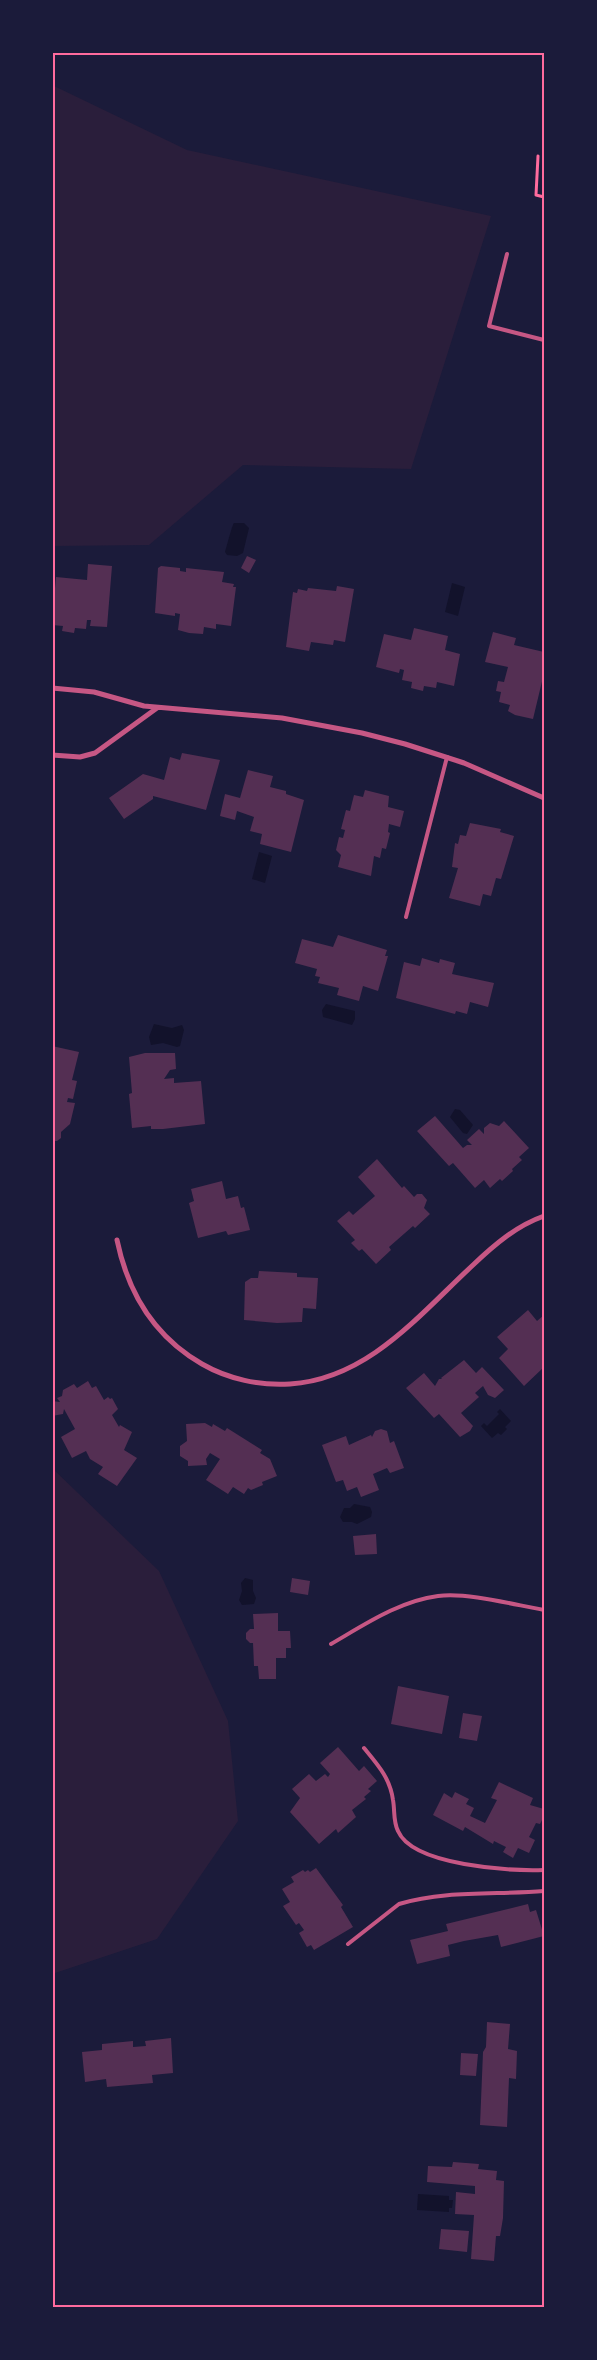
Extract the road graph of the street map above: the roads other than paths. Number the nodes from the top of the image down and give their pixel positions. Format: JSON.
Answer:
{"nodes":[{"id":1,"x":507,"y":254,"type":"dead end"},
{"id":2,"x":544,"y":340,"type":"edge"},
{"id":3,"x":52,"y":688,"type":"edge"},
{"id":4,"x":157,"y":707,"type":"junction"},
{"id":5,"x":52,"y":755,"type":"edge"},
{"id":6,"x":447,"y":757,"type":"junction"},
{"id":7,"x":544,"y":798,"type":"edge"},
{"id":8,"x":406,"y":917,"type":"dead end"},
{"id":9,"x":544,"y":1216,"type":"edge"},
{"id":10,"x":117,"y":1240,"type":"dead end"},
{"id":11,"x":544,"y":1610,"type":"edge"},
{"id":12,"x":331,"y":1644,"type":"dead end"},
{"id":13,"x":364,"y":1748,"type":"dead end"},
{"id":14,"x":544,"y":1870,"type":"edge"},
{"id":15,"x":544,"y":1891,"type":"edge"},
{"id":16,"x":348,"y":1944,"type":"dead end"}],
"edges":[{"from":1,"to":2,"type":"lane"},
{"from":3,"to":4,"type":"street"},
{"from":4,"to":5,"type":"street"},
{"from":4,"to":6,"type":"street"},
{"from":6,"to":7,"type":"street"},
{"from":6,"to":8,"type":"lane"},
{"from":9,"to":10,"type":"street"},
{"from":11,"to":12,"type":"lane"},
{"from":13,"to":14,"type":"lane"},
{"from":15,"to":16,"type":"lane"}]}
